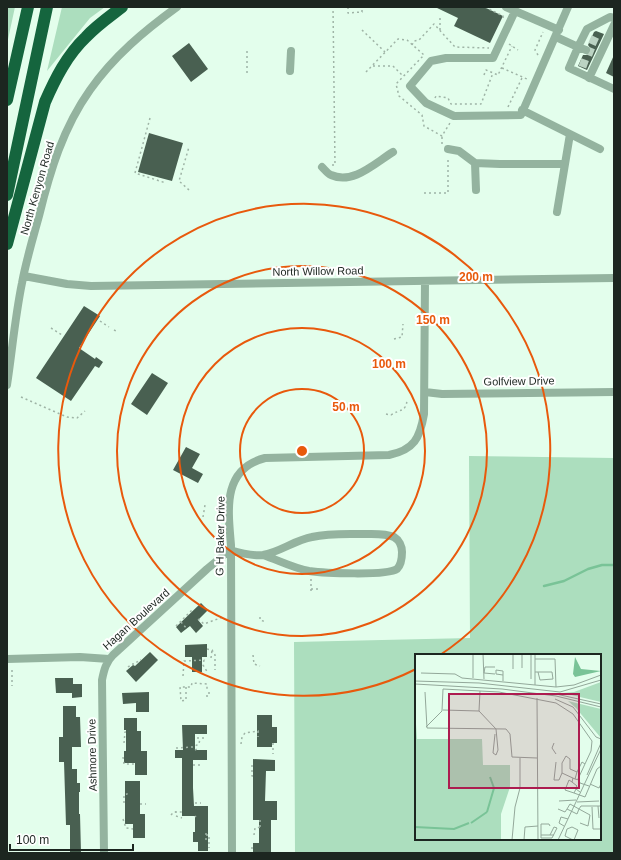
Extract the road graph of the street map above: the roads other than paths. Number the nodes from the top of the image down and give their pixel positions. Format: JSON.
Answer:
{"nodes":[{"id":1,"x":28,"y":7,"type":"edge"},
{"id":2,"x":46,"y":7,"type":"edge"},
{"id":3,"x":122,"y":7,"type":"edge"},
{"id":4,"x":177,"y":7,"type":"edge"},
{"id":5,"x":506,"y":7,"type":"edge"},
{"id":6,"x":568,"y":7,"type":"edge"},
{"id":7,"x":514,"y":11,"type":"junction"},
{"id":8,"x":614,"y":18,"type":"edge"},
{"id":9,"x":614,"y":25,"type":"edge"},
{"id":10,"x":557,"y":34,"type":"junction"},
{"id":11,"x":604,"y":44,"type":"junction"},
{"id":12,"x":614,"y":45,"type":"edge"},
{"id":13,"x":582,"y":48,"type":"junction"},
{"id":14,"x":290,"y":50,"type":"dead end"},
{"id":15,"x":290,"y":71,"type":"dead end"},
{"id":16,"x":589,"y":78,"type":"junction"},
{"id":17,"x":614,"y":89,"type":"edge"},
{"id":18,"x":7,"y":100,"type":"edge"},
{"id":19,"x":522,"y":110,"type":"junction"},
{"id":20,"x":570,"y":134,"type":"junction"},
{"id":21,"x":448,"y":149,"type":"road end"},
{"id":22,"x":600,"y":149,"type":"dead end"},
{"id":23,"x":393,"y":152,"type":"dead end"},
{"id":24,"x":475,"y":163,"type":"junction"},
{"id":25,"x":564,"y":164,"type":"junction"},
{"id":26,"x":325,"y":166,"type":"road end"},
{"id":27,"x":476,"y":190,"type":"dead end"},
{"id":28,"x":7,"y":195,"type":"edge"},
{"id":29,"x":557,"y":212,"type":"dead end"},
{"id":30,"x":7,"y":244,"type":"edge"},
{"id":31,"x":24,"y":276,"type":"junction"},
{"id":32,"x":614,"y":278,"type":"edge"},
{"id":33,"x":425,"y":281,"type":"junction"},
{"id":34,"x":7,"y":386,"type":"edge"},
{"id":35,"x":425,"y":392,"type":"junction"},
{"id":36,"x":614,"y":392,"type":"edge"},
{"id":37,"x":230,"y":550,"type":"junction"},
{"id":38,"x":263,"y":555,"type":"junction"},
{"id":39,"x":7,"y":658,"type":"edge"},
{"id":40,"x":109,"y":659,"type":"junction"},
{"id":41,"x":104,"y":853,"type":"edge"},
{"id":42,"x":232,"y":853,"type":"edge"}],
"edges":[{"from":1,"to":18,"type":"highway"},
{"from":2,"to":28,"type":"highway"},
{"from":3,"to":30,"type":"highway"},
{"from":4,"to":31,"type":"street","name":"North Kenyon Road"},
{"from":5,"to":7,"type":"street"},
{"from":6,"to":10,"type":"street"},
{"from":7,"to":10,"type":"street"},
{"from":7,"to":19,"type":"street"},
{"from":8,"to":13,"type":"street"},
{"from":9,"to":11,"type":"street"},
{"from":10,"to":13,"type":"street"},
{"from":10,"to":19,"type":"street"},
{"from":11,"to":12,"type":"street"},
{"from":11,"to":16,"type":"street"},
{"from":13,"to":16,"type":"street"},
{"from":14,"to":15,"type":"street"},
{"from":16,"to":17,"type":"street"},
{"from":19,"to":20,"type":"street"},
{"from":20,"to":22,"type":"street"},
{"from":20,"to":25,"type":"street"},
{"from":21,"to":24,"type":"street"},
{"from":23,"to":26,"type":"street"},
{"from":24,"to":25,"type":"street"},
{"from":24,"to":27,"type":"street"},
{"from":25,"to":29,"type":"street"},
{"from":31,"to":33,"type":"street","name":"North Willow Road"},
{"from":31,"to":34,"type":"street","name":"North Kenyon Road"},
{"from":32,"to":33,"type":"street","name":"North Willow Road"},
{"from":33,"to":35,"type":"street","name":"G H Baker Drive"},
{"from":35,"to":36,"type":"street","name":"Golfview Drive"},
{"from":35,"to":37,"type":"street","name":"G H Baker Drive"},
{"from":37,"to":38,"type":"street"},
{"from":37,"to":40,"type":"street","name":"Hagan Boulevard"},
{"from":37,"to":42,"type":"street","name":"G H Baker Drive"},
{"from":38,"to":38,"type":"street"},
{"from":39,"to":40,"type":"street","name":"Hagan Boulevard"},
{"from":40,"to":41,"type":"street","name":"Ashmore Drive"}]}
